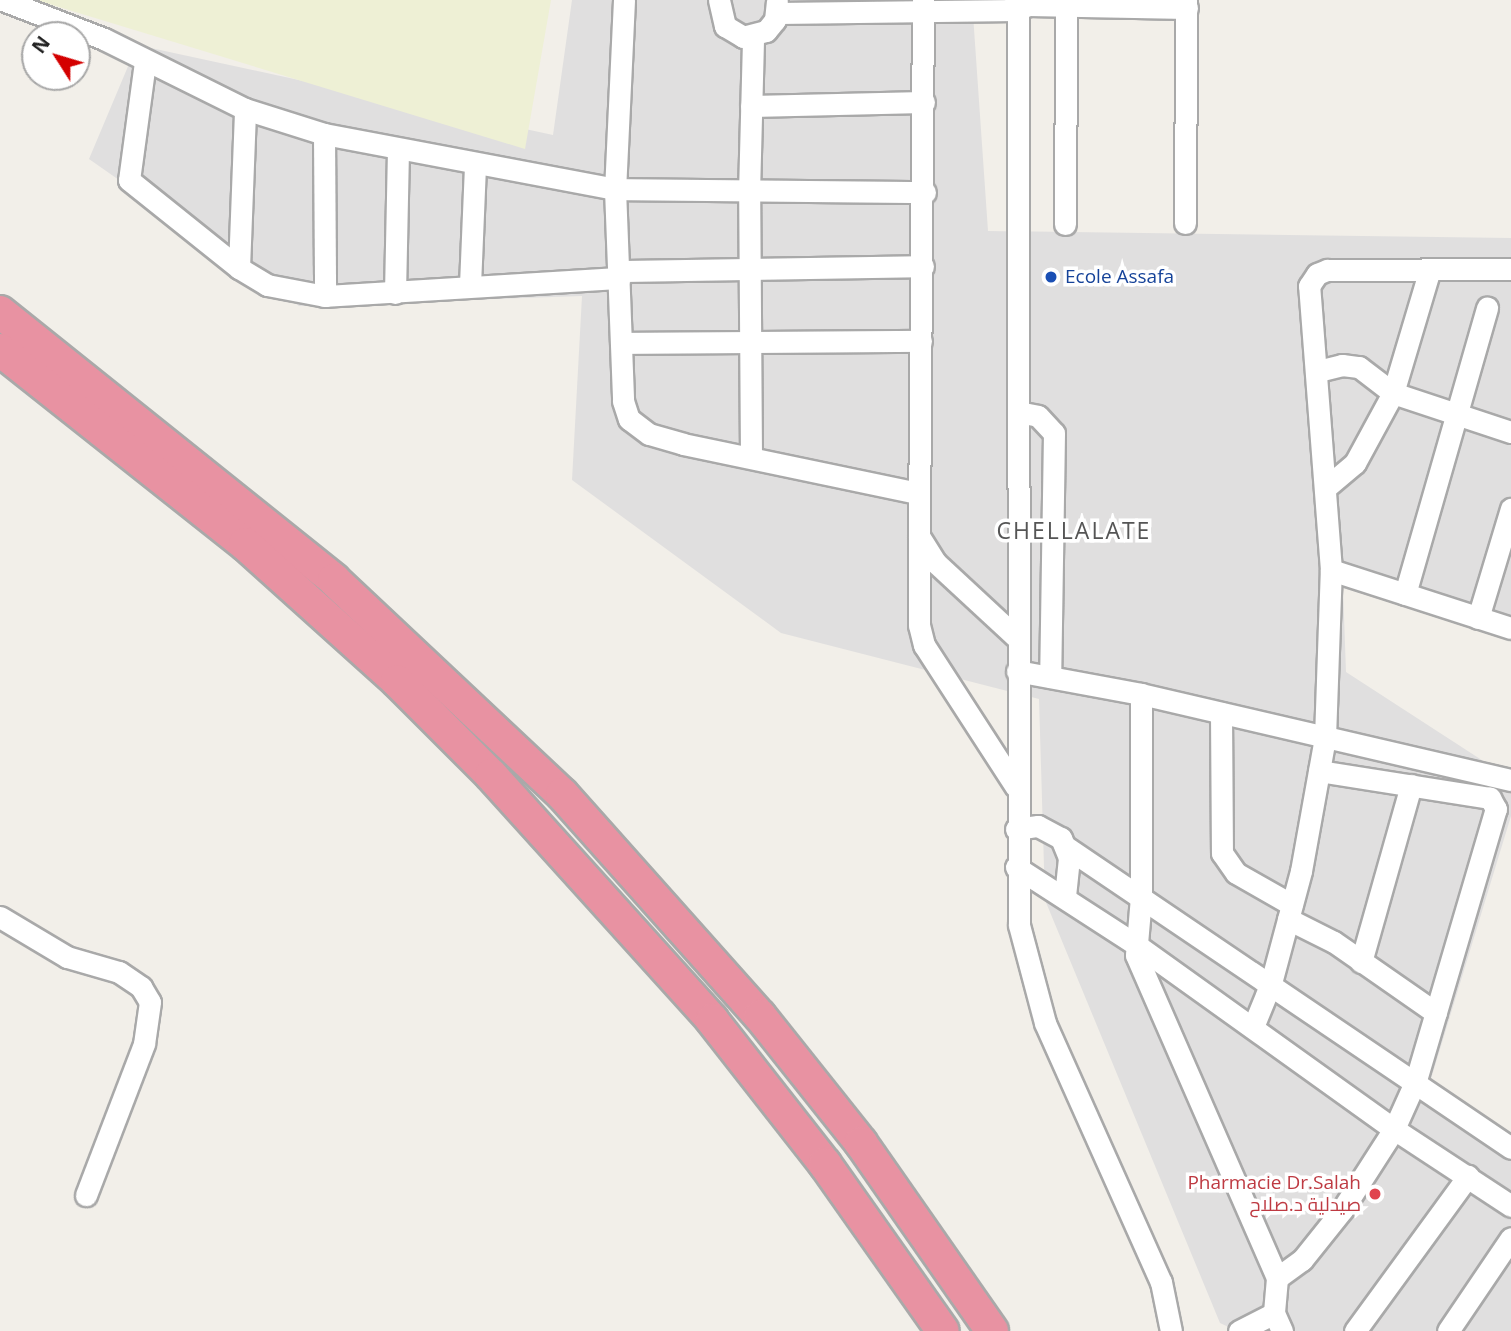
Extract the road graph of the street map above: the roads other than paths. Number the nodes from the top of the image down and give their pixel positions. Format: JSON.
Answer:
{"nodes":[{"id":1,"x":3,"y":0,"type":"edge"},
{"id":2,"x":624,"y":0,"type":"edge"},
{"id":3,"x":719,"y":0,"type":"edge"},
{"id":4,"x":984,"y":0,"type":"edge"},
{"id":5,"x":1066,"y":3,"type":"edge"},
{"id":6,"x":1020,"y":4,"type":"edge"},
{"id":7,"x":1186,"y":4,"type":"edge"},
{"id":8,"x":923,"y":6,"type":"edge"},
{"id":9,"x":777,"y":7,"type":"edge"},
{"id":10,"x":753,"y":37,"type":"junction"},
{"id":11,"x":145,"y":62,"type":"junction"},
{"id":12,"x":924,"y":102,"type":"junction"},
{"id":13,"x":751,"y":106,"type":"junction"},
{"id":14,"x":246,"y":109,"type":"junction"},
{"id":15,"x":324,"y":134,"type":"junction"},
{"id":16,"x":398,"y":149,"type":"junction"},
{"id":17,"x":475,"y":165,"type":"junction"},
{"id":18,"x":615,"y":189,"type":"junction"},
{"id":19,"x":925,"y":192,"type":"junction"},
{"id":20,"x":749,"y":193,"type":"junction"},
{"id":21,"x":1185,"y":223,"type":"dead end"},
{"id":22,"x":1065,"y":224,"type":"dead end"},
{"id":23,"x":923,"y":266,"type":"junction"},
{"id":24,"x":749,"y":267,"type":"junction"},
{"id":25,"x":239,"y":268,"type":"junction"},
{"id":26,"x":1430,"y":269,"type":"junction"},
{"id":27,"x":1511,"y":269,"type":"edge"},
{"id":28,"x":619,"y":275,"type":"junction"},
{"id":29,"x":470,"y":285,"type":"junction"},
{"id":30,"x":395,"y":293,"type":"junction"},
{"id":31,"x":325,"y":296,"type":"junction"},
{"id":32,"x":1487,"y":308,"type":"dead end"},
{"id":33,"x":0,"y":312,"type":"edge"},
{"id":34,"x":921,"y":341,"type":"junction"},
{"id":35,"x":621,"y":343,"type":"junction"},
{"id":36,"x":750,"y":344,"type":"junction"},
{"id":37,"x":0,"y":350,"type":"edge"},
{"id":38,"x":1318,"y":372,"type":"junction"},
{"id":39,"x":0,"y":375,"type":"edge"},
{"id":40,"x":1393,"y":393,"type":"junction"},
{"id":41,"x":1018,"y":412,"type":"junction"},
{"id":42,"x":1454,"y":413,"type":"junction"},
{"id":43,"x":1511,"y":432,"type":"edge"},
{"id":44,"x":751,"y":456,"type":"junction"},
{"id":45,"x":1326,"y":487,"type":"junction"},
{"id":46,"x":174,"y":488,"type":"junction"},
{"id":47,"x":917,"y":493,"type":"junction"},
{"id":48,"x":1511,"y":509,"type":"edge"},
{"id":49,"x":919,"y":536,"type":"junction"},
{"id":50,"x":1331,"y":570,"type":"junction"},
{"id":51,"x":1405,"y":594,"type":"junction"},
{"id":52,"x":1478,"y":618,"type":"junction"},
{"id":53,"x":1511,"y":628,"type":"edge"},
{"id":54,"x":1017,"y":638,"type":"junction"},
{"id":55,"x":1017,"y":671,"type":"junction"},
{"id":56,"x":1050,"y":677,"type":"junction"},
{"id":57,"x":1141,"y":694,"type":"junction"},
{"id":58,"x":1221,"y":713,"type":"junction"},
{"id":59,"x":1325,"y":738,"type":"junction"},
{"id":60,"x":1319,"y":771,"type":"junction"},
{"id":61,"x":1511,"y":780,"type":"edge"},
{"id":62,"x":1411,"y":785,"type":"junction"},
{"id":63,"x":1016,"y":787,"type":"junction"},
{"id":64,"x":1016,"y":829,"type":"junction"},
{"id":65,"x":1066,"y":847,"type":"junction"},
{"id":66,"x":1016,"y":867,"type":"junction"},
{"id":67,"x":1065,"y":896,"type":"junction"},
{"id":68,"x":1141,"y":897,"type":"junction"},
{"id":69,"x":1290,"y":912,"type":"junction"},
{"id":70,"x":0,"y":917,"type":"edge"},
{"id":71,"x":1138,"y":946,"type":"junction"},
{"id":72,"x":1361,"y":962,"type":"junction"},
{"id":73,"x":1271,"y":983,"type":"junction"},
{"id":74,"x":1436,"y":1013,"type":"junction"},
{"id":75,"x":1253,"y":1027,"type":"junction"},
{"id":76,"x":1416,"y":1080,"type":"junction"},
{"id":77,"x":1394,"y":1129,"type":"junction"},
{"id":78,"x":1511,"y":1148,"type":"edge"},
{"id":79,"x":1468,"y":1176,"type":"junction"},
{"id":80,"x":86,"y":1195,"type":"dead end"},
{"id":81,"x":1511,"y":1206,"type":"edge"},
{"id":82,"x":1511,"y":1238,"type":"edge"},
{"id":83,"x":1277,"y":1278,"type":"junction"},
{"id":84,"x":1278,"y":1322,"type":"edge"},
{"id":85,"x":943,"y":1331,"type":"edge"},
{"id":86,"x":992,"y":1331,"type":"edge"},
{"id":87,"x":1171,"y":1331,"type":"edge"},
{"id":88,"x":1239,"y":1331,"type":"edge"},
{"id":89,"x":1355,"y":1331,"type":"edge"},
{"id":90,"x":1448,"y":1331,"type":"edge"}],
"edges":[{"from":1,"to":11,"type":"street"},
{"from":2,"to":18,"type":"street"},
{"from":3,"to":10,"type":"street"},
{"from":4,"to":6,"type":"street"},
{"from":5,"to":6,"type":"street"},
{"from":5,"to":7,"type":"street"},
{"from":5,"to":22,"type":"street"},
{"from":6,"to":8,"type":"street"},
{"from":6,"to":41,"type":"street"},
{"from":7,"to":21,"type":"street"},
{"from":8,"to":9,"type":"street"},
{"from":8,"to":12,"type":"street"},
{"from":9,"to":10,"type":"street"},
{"from":10,"to":13,"type":"street"},
{"from":11,"to":14,"type":"street"},
{"from":11,"to":25,"type":"street"},
{"from":12,"to":13,"type":"street"},
{"from":12,"to":19,"type":"street"},
{"from":13,"to":20,"type":"street"},
{"from":14,"to":15,"type":"street"},
{"from":14,"to":25,"type":"street"},
{"from":15,"to":16,"type":"street"},
{"from":15,"to":31,"type":"street"},
{"from":16,"to":17,"type":"street"},
{"from":16,"to":30,"type":"street"},
{"from":17,"to":18,"type":"street"},
{"from":17,"to":29,"type":"street"},
{"from":18,"to":20,"type":"street"},
{"from":18,"to":28,"type":"street"},
{"from":19,"to":20,"type":"street"},
{"from":19,"to":23,"type":"street"},
{"from":20,"to":24,"type":"street"},
{"from":23,"to":24,"type":"street"},
{"from":23,"to":34,"type":"street"},
{"from":24,"to":28,"type":"street"},
{"from":24,"to":36,"type":"street"},
{"from":25,"to":31,"type":"street"},
{"from":26,"to":27,"type":"street"},
{"from":26,"to":38,"type":"street"},
{"from":26,"to":40,"type":"street"},
{"from":28,"to":29,"type":"street"},
{"from":28,"to":35,"type":"street"},
{"from":29,"to":30,"type":"street"},
{"from":30,"to":31,"type":"street"},
{"from":32,"to":42,"type":"street"},
{"from":33,"to":86,"type":"highway"},
{"from":34,"to":36,"type":"street"},
{"from":34,"to":47,"type":"street"},
{"from":35,"to":36,"type":"street"},
{"from":35,"to":44,"type":"street"},
{"from":36,"to":44,"type":"street"},
{"from":37,"to":46,"type":"highway"},
{"from":38,"to":40,"type":"street"},
{"from":38,"to":45,"type":"street"},
{"from":39,"to":46,"type":"highway"},
{"from":40,"to":42,"type":"street"},
{"from":40,"to":45,"type":"street"},
{"from":41,"to":54,"type":"street"},
{"from":41,"to":56,"type":"street"},
{"from":42,"to":43,"type":"street"},
{"from":42,"to":51,"type":"street"},
{"from":44,"to":47,"type":"street"},
{"from":45,"to":50,"type":"street"},
{"from":46,"to":85,"type":"highway"},
{"from":47,"to":49,"type":"street"},
{"from":48,"to":52,"type":"street"},
{"from":49,"to":54,"type":"street"},
{"from":49,"to":63,"type":"street"},
{"from":50,"to":51,"type":"street"},
{"from":50,"to":59,"type":"street"},
{"from":51,"to":52,"type":"street"},
{"from":52,"to":53,"type":"street"},
{"from":54,"to":55,"type":"street"},
{"from":55,"to":56,"type":"street"},
{"from":55,"to":63,"type":"street"},
{"from":56,"to":57,"type":"street"},
{"from":57,"to":58,"type":"street"},
{"from":57,"to":68,"type":"street"},
{"from":58,"to":59,"type":"street"},
{"from":58,"to":69,"type":"street"},
{"from":59,"to":60,"type":"street"},
{"from":59,"to":61,"type":"street"},
{"from":60,"to":62,"type":"street"},
{"from":60,"to":69,"type":"street"},
{"from":62,"to":72,"type":"street"},
{"from":62,"to":74,"type":"street"},
{"from":63,"to":64,"type":"street"},
{"from":64,"to":65,"type":"street"},
{"from":64,"to":66,"type":"street"},
{"from":65,"to":67,"type":"street"},
{"from":65,"to":68,"type":"street"},
{"from":66,"to":67,"type":"street"},
{"from":66,"to":87,"type":"street"},
{"from":67,"to":71,"type":"street"},
{"from":68,"to":71,"type":"street"},
{"from":68,"to":73,"type":"street"},
{"from":69,"to":72,"type":"street"},
{"from":69,"to":73,"type":"street"},
{"from":70,"to":80,"type":"street"},
{"from":71,"to":75,"type":"street"},
{"from":71,"to":83,"type":"street"},
{"from":72,"to":74,"type":"street"},
{"from":73,"to":75,"type":"street"},
{"from":73,"to":76,"type":"street"},
{"from":74,"to":76,"type":"street"},
{"from":75,"to":77,"type":"street"},
{"from":76,"to":77,"type":"street"},
{"from":76,"to":78,"type":"street"},
{"from":77,"to":79,"type":"street"},
{"from":77,"to":83,"type":"street"},
{"from":79,"to":81,"type":"street"},
{"from":79,"to":89,"type":"street"},
{"from":82,"to":90,"type":"street"},
{"from":83,"to":84,"type":"street"},
{"from":84,"to":88,"type":"street"}]}
